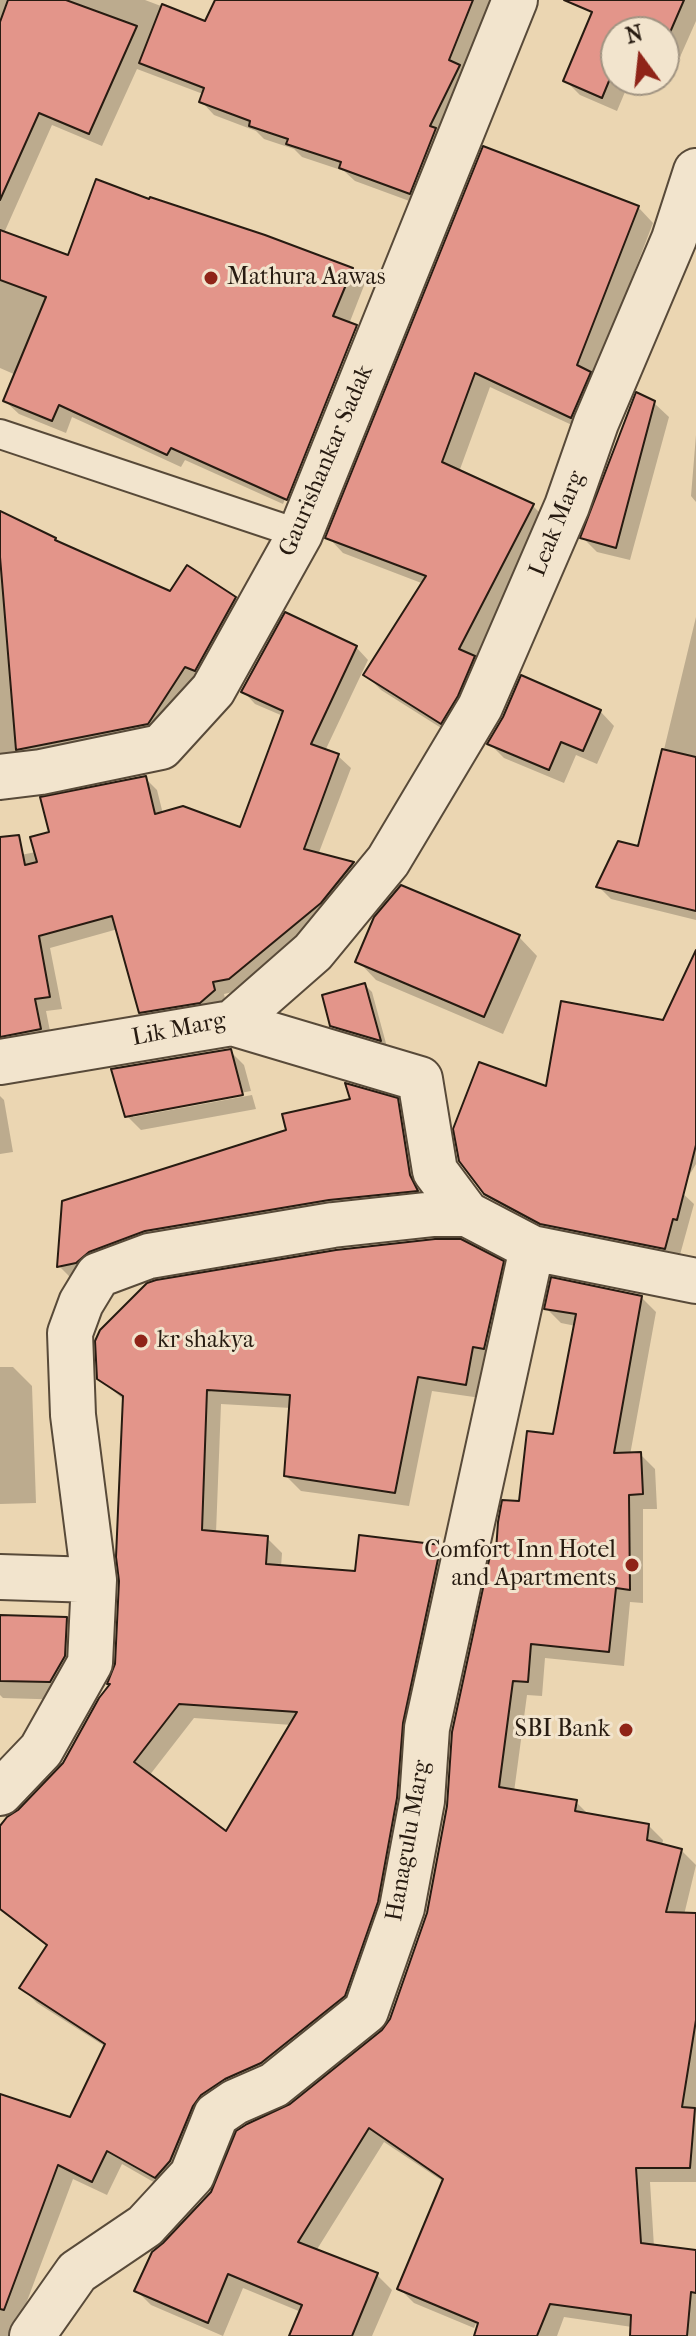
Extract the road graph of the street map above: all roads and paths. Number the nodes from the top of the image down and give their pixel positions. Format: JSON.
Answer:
{"nodes":[{"id":1,"x":515,"y":0,"type":"edge"},
{"id":2,"x":696,"y":171,"type":"edge"},
{"id":3,"x":0,"y":434,"type":"edge"},
{"id":4,"x":300,"y":534,"type":"junction"},
{"id":5,"x":0,"y":777,"type":"edge"},
{"id":6,"x":388,"y":861,"type":"joint"},
{"id":7,"x":232,"y":1023,"type":"junction"},
{"id":8,"x":0,"y":1062,"type":"edge"},
{"id":9,"x":467,"y":1214,"type":"junction"},
{"id":10,"x":532,"y":1248,"type":"junction"},
{"id":11,"x":696,"y":1281,"type":"edge"},
{"id":12,"x":0,"y":1577,"type":"edge"},
{"id":13,"x":94,"y":1580,"type":"junction"},
{"id":14,"x":21,"y":1746,"type":"edge"},
{"id":15,"x":0,"y":1793,"type":"edge"},
{"id":16,"x":32,"y":2336,"type":"edge"}],
"edges":[{"from":1,"to":4,"type":"street","name":"Gaurishankar Sadak"},
{"from":2,"to":6,"type":"street","name":"Leak Marg"},
{"from":3,"to":4,"type":"lane"},
{"from":4,"to":5,"type":"street","name":"Gaurishankar Sadak"},
{"from":6,"to":7,"type":"street","name":"Lik Marg"},
{"from":7,"to":8,"type":"street","name":"Lik Marg"},
{"from":7,"to":9,"type":"street"},
{"from":9,"to":10,"type":"street"},
{"from":9,"to":13,"type":"street"},
{"from":10,"to":11,"type":"street"},
{"from":10,"to":16,"type":"street","name":"Hanagulu Marg"},
{"from":12,"to":13,"type":"street"},
{"from":13,"to":14,"type":"street"},
{"from":14,"to":15,"type":"street"}]}
